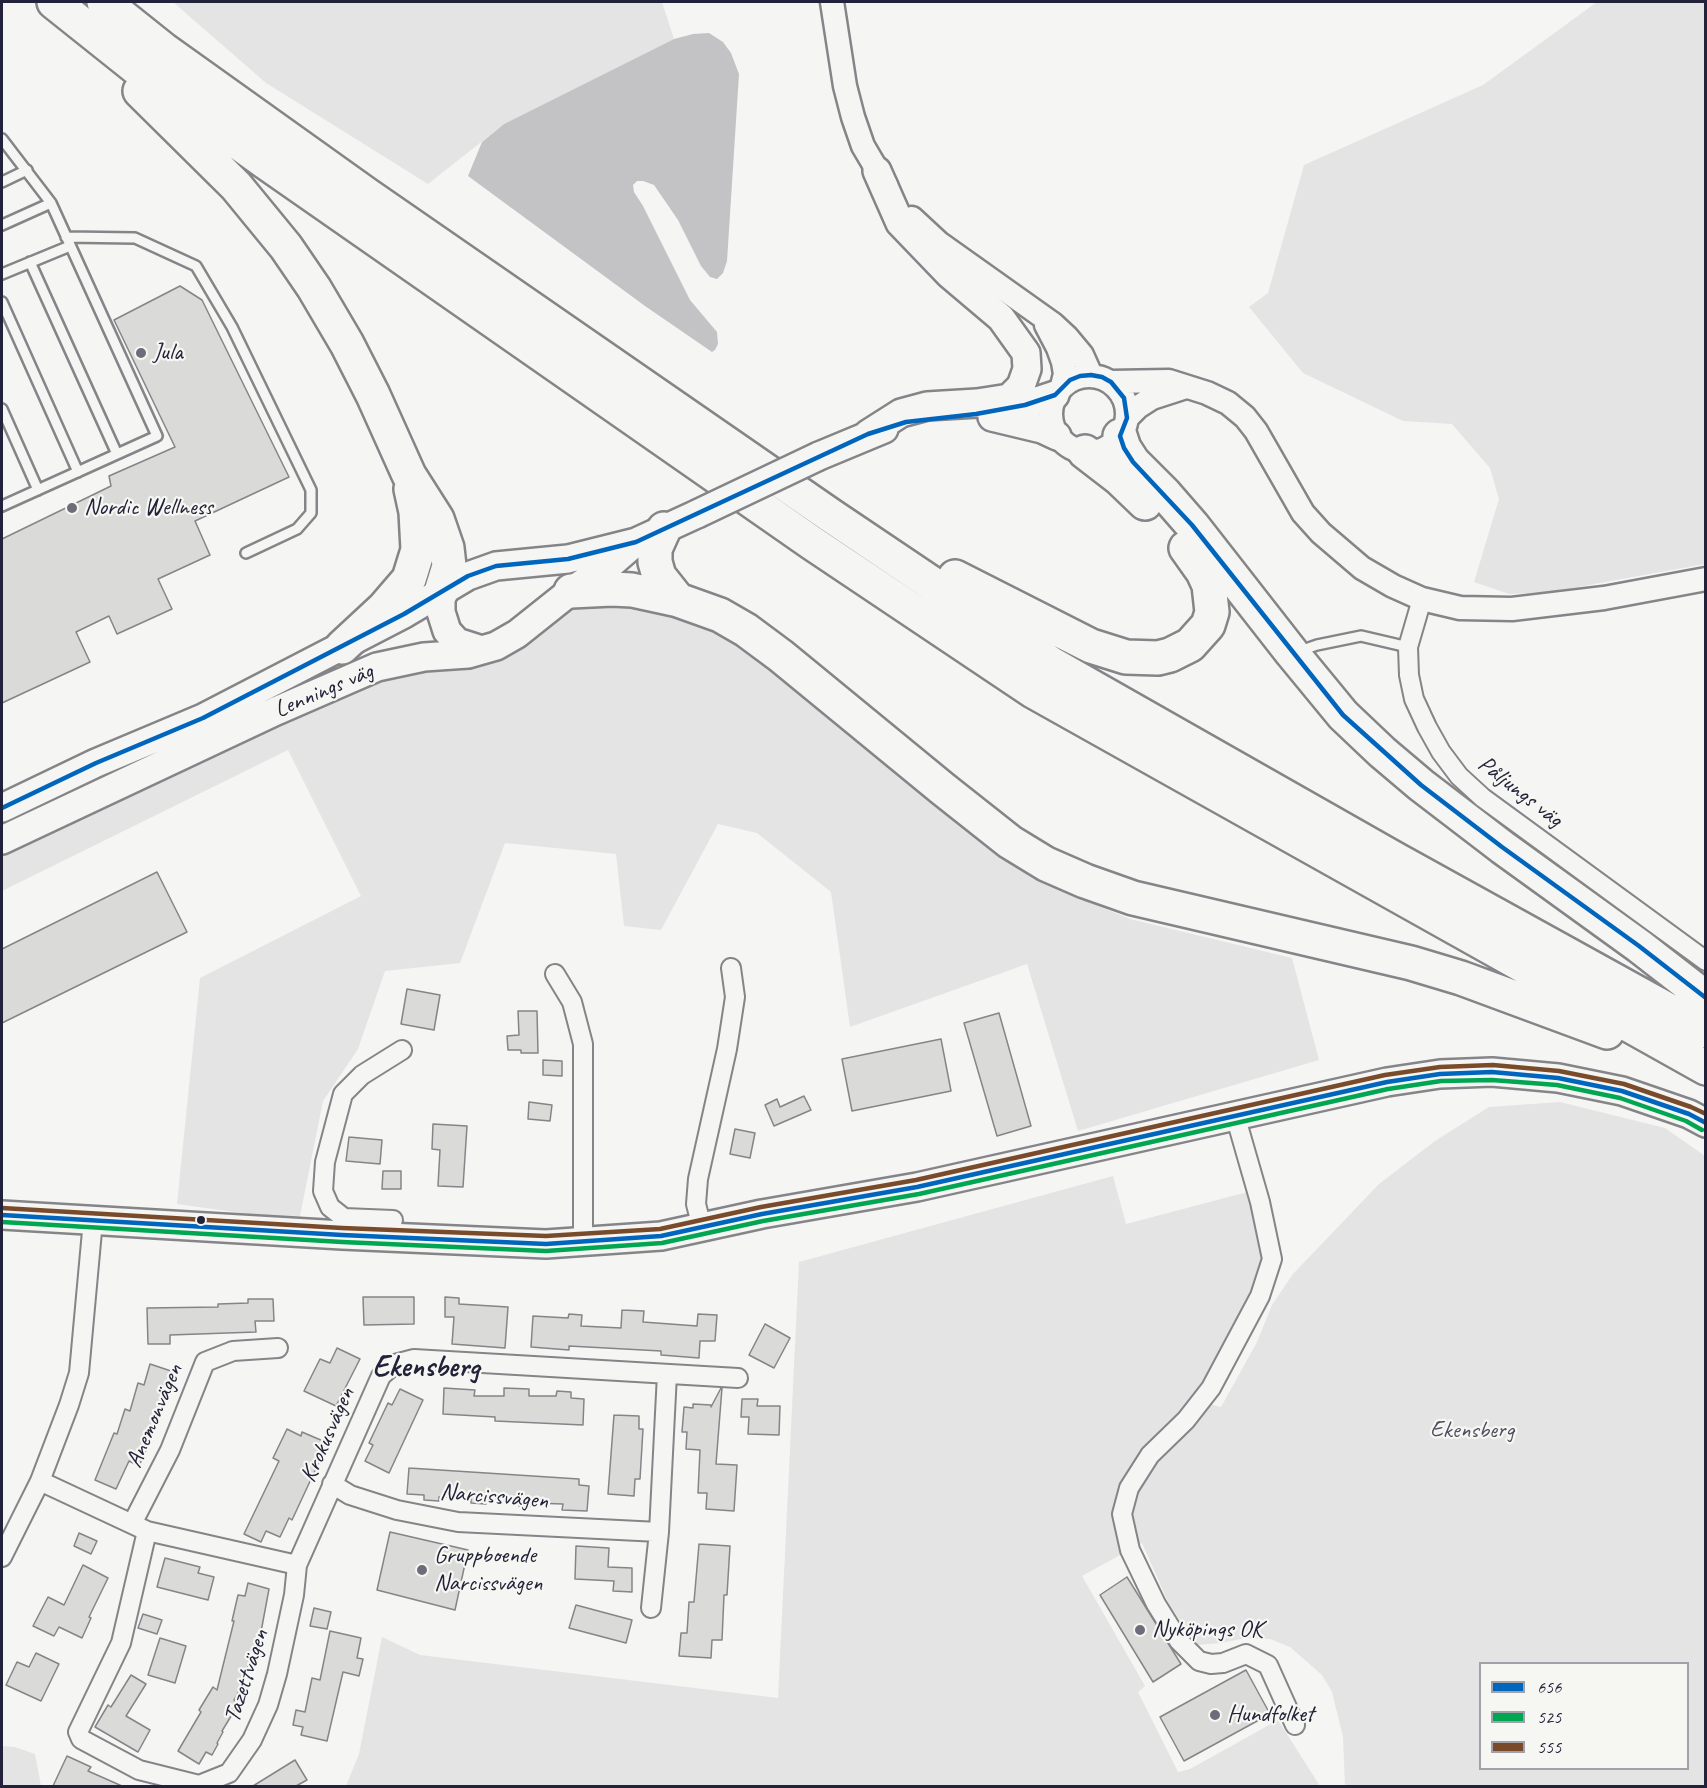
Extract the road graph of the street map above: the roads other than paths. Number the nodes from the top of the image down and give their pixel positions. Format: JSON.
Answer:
{"nodes":[{"id":1,"x":49,"y":2,"type":"edge"},
{"id":2,"x":54,"y":2,"type":"edge"},
{"id":3,"x":104,"y":2,"type":"edge"},
{"id":4,"x":832,"y":2,"type":"edge"},
{"id":5,"x":2,"y":138,"type":"edge"},
{"id":6,"x":27,"y":170,"type":"junction"},
{"id":7,"x":877,"y":171,"type":"junction"},
{"id":8,"x":2,"y":182,"type":"edge"},
{"id":9,"x":51,"y":203,"type":"junction"},
{"id":10,"x":2,"y":225,"type":"edge"},
{"id":11,"x":68,"y":241,"type":"junction"},
{"id":12,"x":30,"y":262,"type":"junction"},
{"id":13,"x":2,"y":274,"type":"edge"},
{"id":14,"x":2,"y":302,"type":"edge"},
{"id":15,"x":1037,"y":311,"type":"junction"},
{"id":16,"x":1101,"y":379,"type":"junction"},
{"id":17,"x":1187,"y":387,"type":"junction"},
{"id":18,"x":1058,"y":391,"type":"junction"},
{"id":19,"x":2,"y":409,"type":"edge"},
{"id":20,"x":976,"y":414,"type":"junction"},
{"id":21,"x":1124,"y":427,"type":"junction"},
{"id":22,"x":868,"y":434,"type":"junction"},
{"id":23,"x":1071,"y":444,"type":"junction"},
{"id":24,"x":117,"y":454,"type":"junction"},
{"id":25,"x":78,"y":472,"type":"junction"},
{"id":26,"x":409,"y":475,"type":"junction"},
{"id":27,"x":38,"y":490,"type":"junction"},
{"id":28,"x":2,"y":506,"type":"edge"},
{"id":29,"x":830,"y":515,"type":"junction"},
{"id":30,"x":650,"y":536,"type":"junction"},
{"id":31,"x":246,"y":553,"type":"dead end"},
{"id":32,"x":1706,"y":579,"type":"edge"},
{"id":33,"x":571,"y":591,"type":"junction"},
{"id":34,"x":441,"y":592,"type":"junction"},
{"id":35,"x":1422,"y":599,"type":"junction"},
{"id":36,"x":678,"y":600,"type":"junction"},
{"id":37,"x":342,"y":647,"type":"junction"},
{"id":38,"x":1408,"y":647,"type":"junction"},
{"id":39,"x":482,"y":650,"type":"junction"},
{"id":40,"x":1292,"y":653,"type":"junction"},
{"id":41,"x":2,"y":808,"type":"edge"},
{"id":42,"x":2,"y":840,"type":"edge"},
{"id":43,"x":1706,"y":961,"type":"edge"},
{"id":44,"x":731,"y":968,"type":"dead end"},
{"id":45,"x":555,"y":974,"type":"dead end"},
{"id":46,"x":1706,"y":998,"type":"edge"},
{"id":47,"x":1706,"y":1031,"type":"edge"},
{"id":48,"x":402,"y":1050,"type":"dead end"},
{"id":49,"x":1706,"y":1070,"type":"edge"},
{"id":50,"x":1234,"y":1115,"type":"junction"},
{"id":51,"x":1706,"y":1123,"type":"edge"},
{"id":52,"x":2,"y":1215,"type":"edge"},
{"id":53,"x":93,"y":1220,"type":"junction"},
{"id":54,"x":393,"y":1220,"type":"dead end"},
{"id":55,"x":343,"y":1227,"type":"junction"},
{"id":56,"x":702,"y":1228,"type":"junction"},
{"id":57,"x":583,"y":1241,"type":"junction"},
{"id":58,"x":278,"y":1348,"type":"dead end"},
{"id":59,"x":667,"y":1374,"type":"junction"},
{"id":60,"x":738,"y":1378,"type":"dead end"},
{"id":61,"x":40,"y":1481,"type":"junction"},
{"id":62,"x":332,"y":1484,"type":"junction"},
{"id":63,"x":140,"y":1527,"type":"junction"},
{"id":64,"x":659,"y":1532,"type":"junction"},
{"id":65,"x":2,"y":1557,"type":"edge"},
{"id":66,"x":297,"y":1565,"type":"junction"},
{"id":67,"x":651,"y":1608,"type":"dead end"},
{"id":68,"x":1295,"y":1725,"type":"dead end"},
{"id":69,"x":136,"y":1778,"type":"edge"}],
"edges":[{"from":1,"to":26,"type":"highway"},
{"from":2,"to":49,"type":"highway"},
{"from":3,"to":29,"type":"highway"},
{"from":4,"to":7,"type":"street"},
{"from":5,"to":6,"type":"lane"},
{"from":6,"to":8,"type":"lane"},
{"from":6,"to":9,"type":"lane"},
{"from":7,"to":15,"type":"street"},
{"from":7,"to":22,"type":"main road"},
{"from":9,"to":10,"type":"lane"},
{"from":9,"to":11,"type":"lane"},
{"from":11,"to":12,"type":"lane"},
{"from":11,"to":24,"type":"lane"},
{"from":11,"to":31,"type":"lane"},
{"from":12,"to":13,"type":"lane"},
{"from":12,"to":24,"type":"lane"},
{"from":14,"to":25,"type":"lane"},
{"from":15,"to":16,"type":"street"},
{"from":15,"to":18,"type":"street"},
{"from":16,"to":17,"type":"street"},
{"from":16,"to":18,"type":"street"},
{"from":16,"to":21,"type":"street"},
{"from":17,"to":21,"type":"street"},
{"from":17,"to":35,"type":"street"},
{"from":18,"to":20,"type":"main road"},
{"from":18,"to":23,"type":"street"},
{"from":19,"to":27,"type":"lane"},
{"from":20,"to":22,"type":"main road"},
{"from":20,"to":23,"type":"main road"},
{"from":21,"to":23,"type":"street"},
{"from":21,"to":40,"type":"highway"},
{"from":22,"to":30,"type":"main road","bridge":true},
{"from":23,"to":29,"type":"highway"},
{"from":24,"to":25,"type":"lane"},
{"from":25,"to":27,"type":"lane"},
{"from":26,"to":34,"type":"highway"},
{"from":26,"to":37,"type":"highway"},
{"from":27,"to":28,"type":"lane"},
{"from":29,"to":47,"type":"highway"},
{"from":30,"to":33,"type":"main road","name":"Lennings väg"},
{"from":30,"to":34,"type":"main road","name":"Lennings väg"},
{"from":30,"to":36,"type":"highway"},
{"from":32,"to":35,"type":"street"},
{"from":33,"to":36,"type":"highway"},
{"from":33,"to":39,"type":"main road","name":"Lennings väg"},
{"from":34,"to":37,"type":"main road","name":"Lennings väg"},
{"from":34,"to":39,"type":"main road"},
{"from":35,"to":38,"type":"street","name":"Påljungs väg"},
{"from":36,"to":49,"type":"highway"},
{"from":37,"to":41,"type":"main road","name":"Lennings väg"},
{"from":38,"to":40,"type":"lane"},
{"from":38,"to":43,"type":"street","name":"Påljungs väg"},
{"from":39,"to":42,"type":"main road","name":"Lennings väg"},
{"from":40,"to":46,"type":"highway"},
{"from":44,"to":56,"type":"street"},
{"from":45,"to":57,"type":"street"},
{"from":48,"to":55,"type":"street"},
{"from":50,"to":51,"type":"main road"},
{"from":50,"to":56,"type":"main road"},
{"from":50,"to":68,"type":"street"},
{"from":52,"to":53,"type":"main road"},
{"from":53,"to":55,"type":"main road"},
{"from":53,"to":61,"type":"street"},
{"from":54,"to":55,"type":"street"},
{"from":55,"to":57,"type":"main road"},
{"from":56,"to":57,"type":"main road"},
{"from":58,"to":63,"type":"street","name":"Anemonvägen"},
{"from":59,"to":60,"type":"street","name":"Krokusvägen"},
{"from":59,"to":62,"type":"street","name":"Krokusvägen"},
{"from":59,"to":64,"type":"street"},
{"from":61,"to":63,"type":"street"},
{"from":61,"to":65,"type":"street"},
{"from":62,"to":64,"type":"street","name":"Narcissvägen"},
{"from":62,"to":66,"type":"street","name":"Krokusvägen"},
{"from":63,"to":66,"type":"street"},
{"from":63,"to":69,"type":"street","name":"Tazettvägen"},
{"from":64,"to":67,"type":"street"},
{"from":66,"to":69,"type":"street","name":"Tazettvägen"}]}
